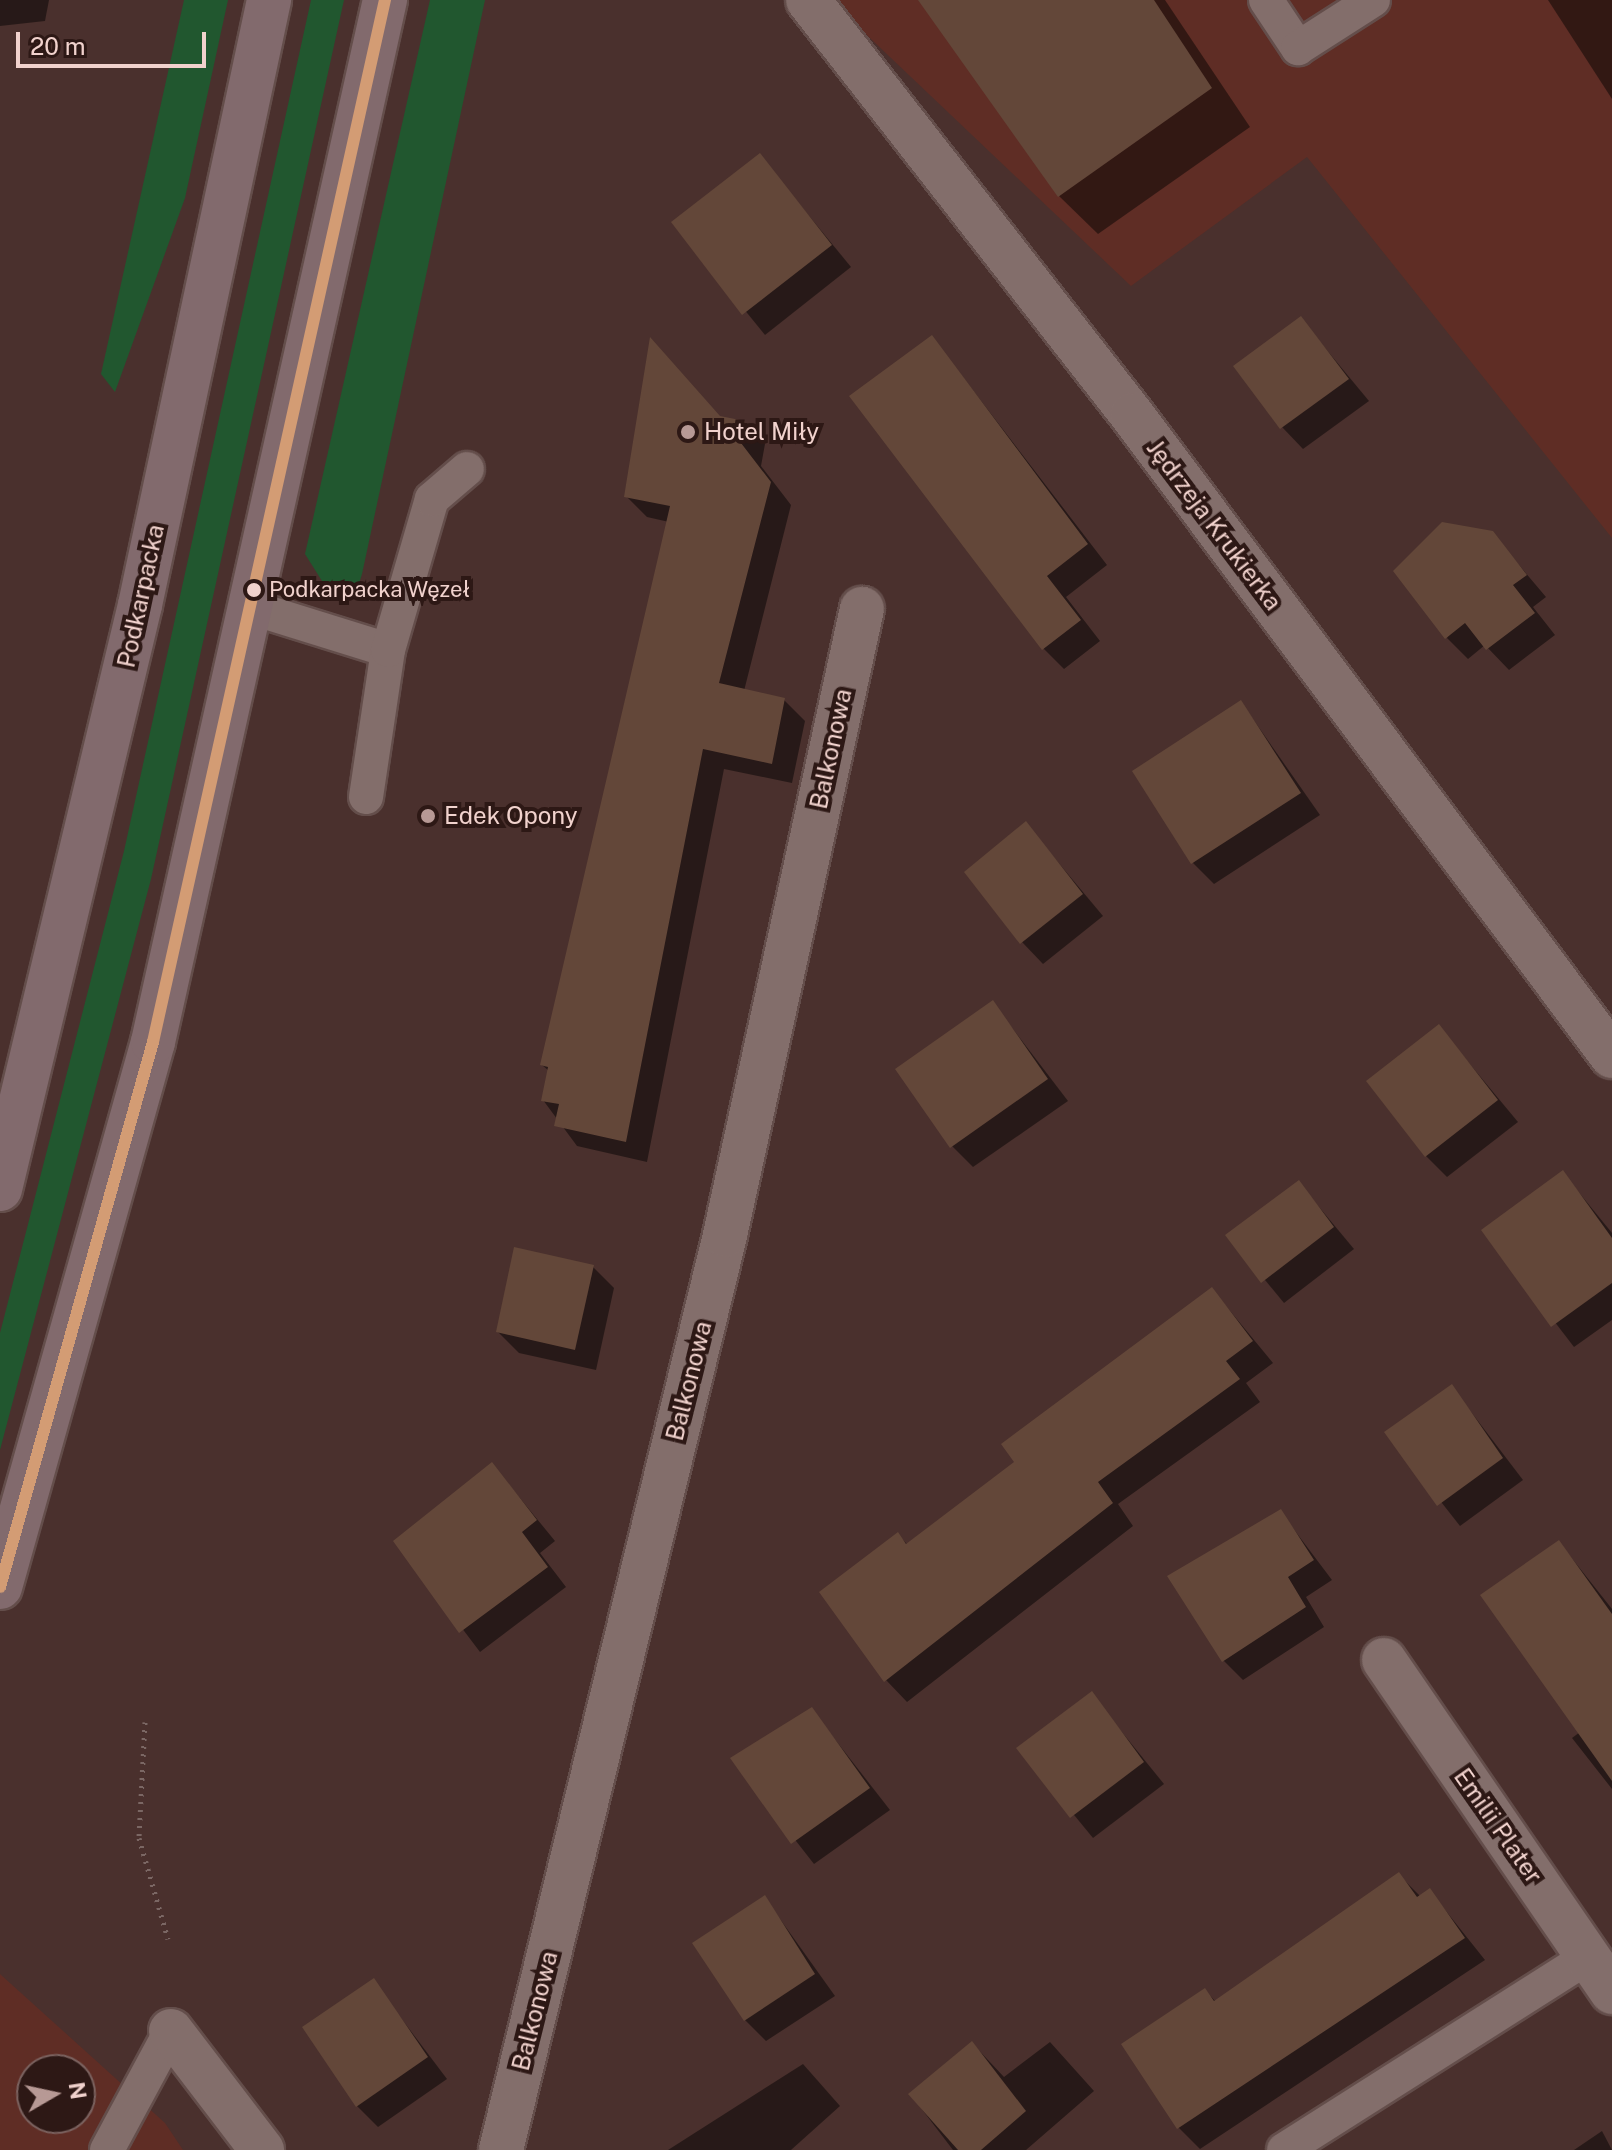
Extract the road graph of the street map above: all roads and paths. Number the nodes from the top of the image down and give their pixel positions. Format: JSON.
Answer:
{"nodes":[{"id":1,"x":269,"y":0,"type":"edge"},
{"id":2,"x":385,"y":0,"type":"edge"},
{"id":3,"x":808,"y":0,"type":"edge"},
{"id":4,"x":1266,"y":0,"type":"edge"},
{"id":5,"x":1373,"y":0,"type":"edge"},
{"id":6,"x":467,"y":469,"type":"dead end"},
{"id":7,"x":253,"y":608,"type":"junction"},
{"id":8,"x":862,"y":609,"type":"dead end"},
{"id":9,"x":388,"y":650,"type":"junction"},
{"id":10,"x":366,"y":797,"type":"dead end"},
{"id":11,"x":1612,"y":1056,"type":"edge"},
{"id":12,"x":0,"y":1189,"type":"edge"},
{"id":13,"x":0,"y":1587,"type":"edge"},
{"id":14,"x":1384,"y":1660,"type":"dead end"},
{"id":15,"x":145,"y":1722,"type":"dead end"},
{"id":16,"x":168,"y":1939,"type":"dead end"},
{"id":17,"x":1588,"y":1957,"type":"junction"},
{"id":18,"x":1612,"y":1992,"type":"edge"},
{"id":19,"x":171,"y":2031,"type":"joint"},
{"id":20,"x":107,"y":2150,"type":"edge"},
{"id":21,"x":262,"y":2150,"type":"edge"},
{"id":22,"x":501,"y":2150,"type":"edge"},
{"id":23,"x":1284,"y":2150,"type":"edge"}],
"edges":[{"from":1,"to":12,"type":"main road","name":"Podkarpacka"},
{"from":2,"to":7,"type":"main road"},
{"from":3,"to":11,"type":"street","name":"Jędrzeja Krukierka"},
{"from":4,"to":5,"type":"lane"},
{"from":6,"to":9,"type":"lane"},
{"from":7,"to":9,"type":"lane"},
{"from":7,"to":13,"type":"main road"},
{"from":8,"to":22,"type":"street","name":"Balkonowa"},
{"from":9,"to":10,"type":"lane"},
{"from":14,"to":17,"type":"street","name":"Emilii Plater"},
{"from":15,"to":16,"type":"path"},
{"from":17,"to":18,"type":"street","name":"Emilii Plater"},
{"from":17,"to":23,"type":"lane"},
{"from":19,"to":20,"type":"lane"},
{"from":19,"to":21,"type":"street"}]}
